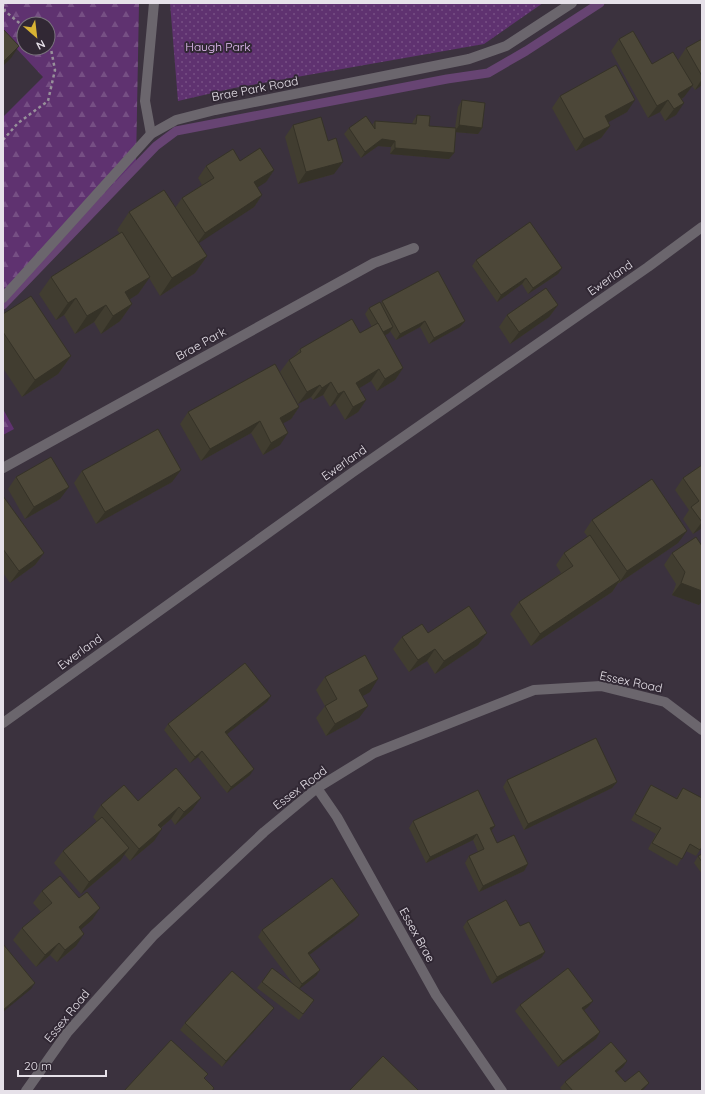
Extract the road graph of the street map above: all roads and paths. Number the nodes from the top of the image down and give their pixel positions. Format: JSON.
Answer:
{"nodes":[{"id":1,"x":3,"y":3,"type":"edge"},
{"id":2,"x":154,"y":3,"type":"edge"},
{"id":3,"x":572,"y":3,"type":"edge"},
{"id":4,"x":16,"y":21,"type":"edge"},
{"id":5,"x":53,"y":56,"type":"edge"},
{"id":6,"x":152,"y":134,"type":"junction"},
{"id":7,"x":3,"y":140,"type":"edge"},
{"id":8,"x":702,"y":227,"type":"edge"},
{"id":9,"x":414,"y":248,"type":"dead end"},
{"id":10,"x":3,"y":298,"type":"edge"},
{"id":11,"x":3,"y":468,"type":"edge"},
{"id":12,"x":3,"y":723,"type":"edge"},
{"id":13,"x":702,"y":730,"type":"edge"},
{"id":14,"x":317,"y":788,"type":"junction"},
{"id":15,"x":26,"y":1091,"type":"edge"},
{"id":16,"x":502,"y":1091,"type":"edge"}],
"edges":[{"from":1,"to":4,"type":"path"},
{"from":2,"to":6,"type":"street"},
{"from":3,"to":6,"type":"street","name":"Brae Park Road"},
{"from":5,"to":7,"type":"path"},
{"from":6,"to":10,"type":"street","name":"Brae Park Road"},
{"from":8,"to":12,"type":"street","name":"Ewerland"},
{"from":9,"to":11,"type":"street","name":"Brae Park"},
{"from":13,"to":14,"type":"street","name":"Essex Road"},
{"from":14,"to":15,"type":"street","name":"Essex Road"},
{"from":14,"to":16,"type":"street","name":"Essex Brae"}]}
